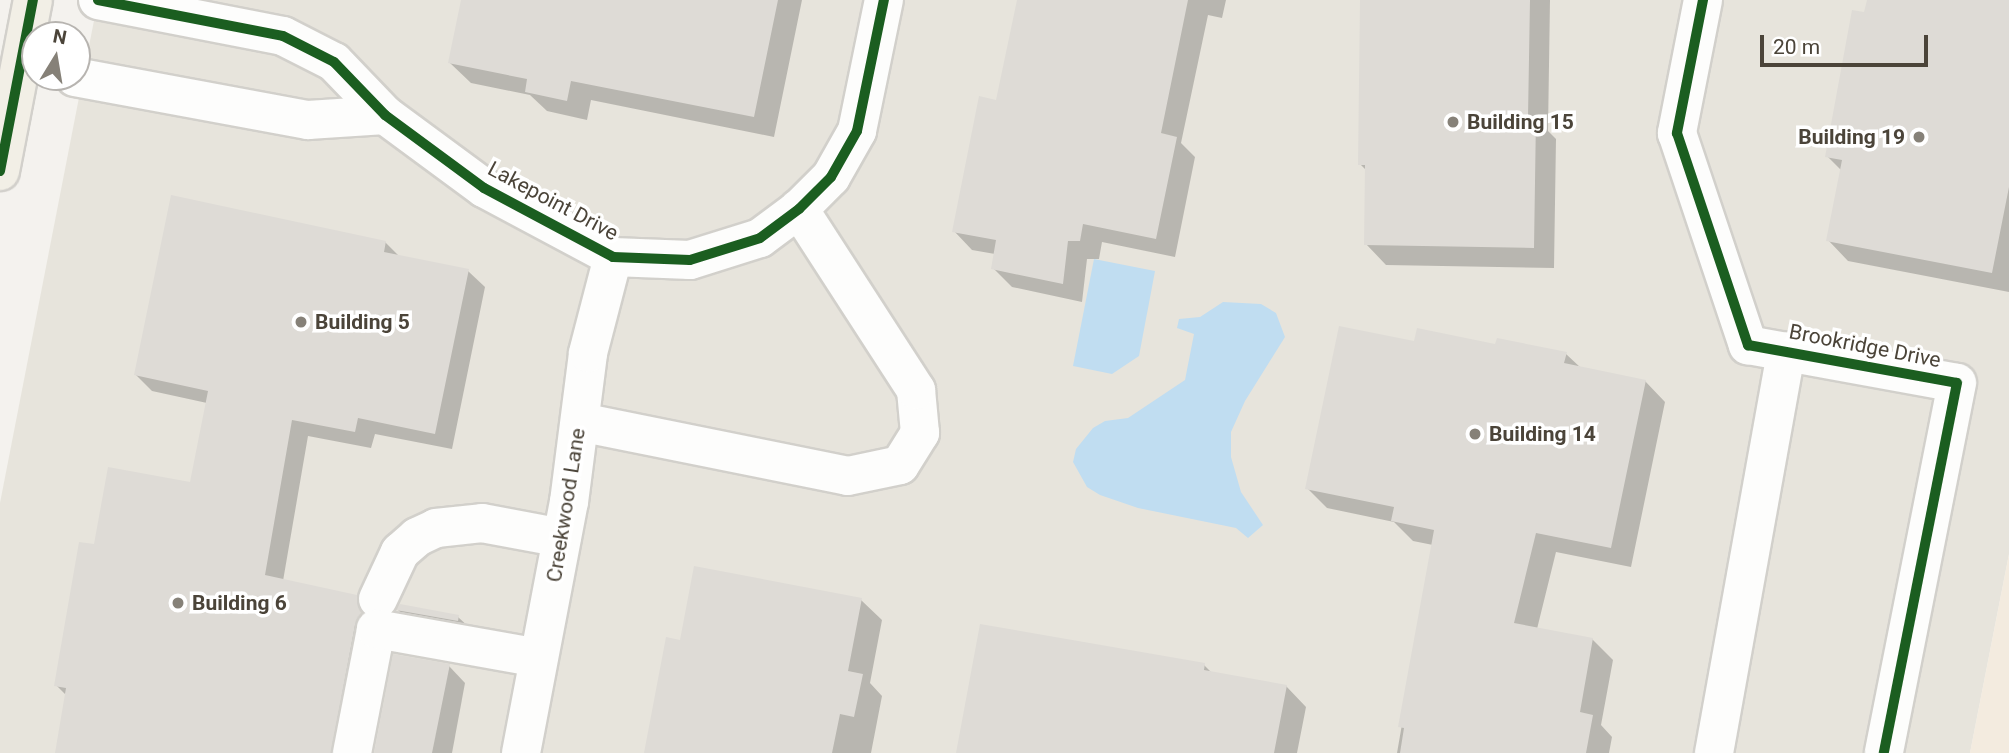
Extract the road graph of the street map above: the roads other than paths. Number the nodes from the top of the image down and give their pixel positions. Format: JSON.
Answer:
{"nodes":[{"id":1,"x":33,"y":0,"type":"edge"},
{"id":2,"x":98,"y":0,"type":"edge"},
{"id":3,"x":884,"y":0,"type":"edge"},
{"id":4,"x":1703,"y":0,"type":"edge"},
{"id":5,"x":31,"y":21,"type":"edge"},
{"id":6,"x":91,"y":80,"type":"edge"},
{"id":7,"x":22,"y":91,"type":"edge"},
{"id":8,"x":385,"y":115,"type":"junction"},
{"id":9,"x":0,"y":171,"type":"edge"},
{"id":10,"x":799,"y":209,"type":"junction"},
{"id":11,"x":613,"y":257,"type":"junction"},
{"id":12,"x":1786,"y":351,"type":"junction"},
{"id":13,"x":580,"y":422,"type":"junction"},
{"id":14,"x":562,"y":538,"type":"junction"},
{"id":15,"x":378,"y":599,"type":"dead end"},
{"id":16,"x":538,"y":658,"type":"junction"},
{"id":17,"x":352,"y":753,"type":"edge"},
{"id":18,"x":521,"y":753,"type":"edge"},
{"id":19,"x":1714,"y":753,"type":"edge"},
{"id":20,"x":1884,"y":753,"type":"edge"}],
"edges":[{"from":1,"to":5,"type":"main road"},
{"from":2,"to":8,"type":"street","name":"Lakepoint Drive"},
{"from":3,"to":10,"type":"street","name":"Lakepoint Drive"},
{"from":4,"to":12,"type":"street","name":"Brookridge Drive"},
{"from":6,"to":8,"type":"street"},
{"from":7,"to":9,"type":"main road"},
{"from":8,"to":11,"type":"street","name":"Lakepoint Drive"},
{"from":10,"to":11,"type":"street","name":"Lakepoint Drive"},
{"from":10,"to":13,"type":"street"},
{"from":11,"to":13,"type":"street","name":"Creekwood Lane"},
{"from":12,"to":19,"type":"street"},
{"from":12,"to":20,"type":"street","name":"Brookridge Drive"},
{"from":13,"to":14,"type":"street","name":"Creekwood Lane"},
{"from":14,"to":15,"type":"street"},
{"from":14,"to":16,"type":"street","name":"Creekwood Lane"},
{"from":16,"to":17,"type":"street"},
{"from":16,"to":18,"type":"street","name":"Creekwood Lane"}]}
